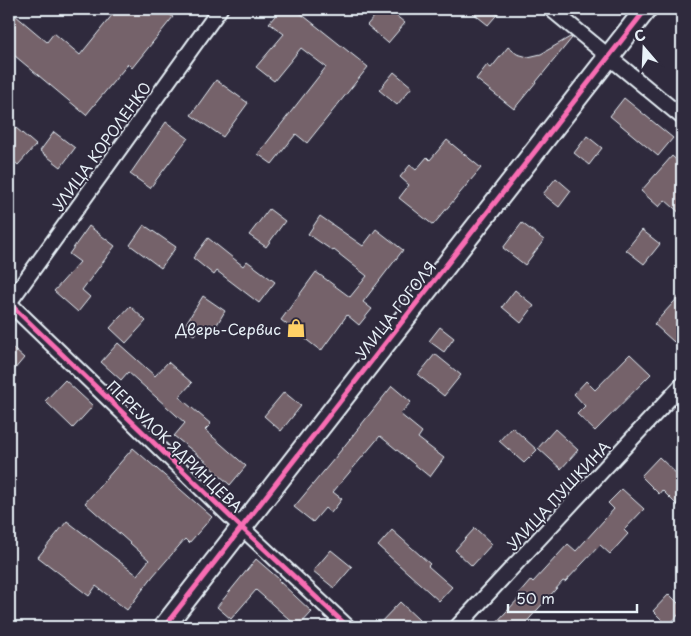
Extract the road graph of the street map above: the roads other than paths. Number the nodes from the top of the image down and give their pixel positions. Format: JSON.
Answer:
{"nodes":[{"id":1,"x":220,"y":9,"type":"edge"},
{"id":2,"x":551,"y":9,"type":"edge"},
{"id":3,"x":646,"y":9,"type":"edge"},
{"id":4,"x":609,"y":56,"type":"junction"},
{"id":5,"x":682,"y":117,"type":"edge"},
{"id":6,"x":9,"y":303,"type":"edge"},
{"id":7,"x":682,"y":385,"type":"edge"},
{"id":8,"x":241,"y":527,"type":"junction"},
{"id":9,"x":164,"y":627,"type":"edge"},
{"id":10,"x":348,"y":627,"type":"edge"},
{"id":11,"x":457,"y":627,"type":"edge"}],
"edges":[{"from":1,"to":6,"type":"street","name":"УЛИЦА КОРОЛЕНКО"},
{"from":2,"to":4,"type":"street"},
{"from":3,"to":4,"type":"street","name":"УЛИЦА ГОГОЛЯ"},
{"from":4,"to":5,"type":"street"},
{"from":4,"to":8,"type":"street","name":"УЛИЦА ГОГОЛЯ"},
{"from":6,"to":8,"type":"street","name":"ПЕРЕУЛОК ЯДРИНЦЕВА"},
{"from":7,"to":11,"type":"street","name":"УЛИЦА ПУШКИНА"},
{"from":8,"to":9,"type":"street","name":"УЛИЦА ГОГОЛЯ"},
{"from":8,"to":10,"type":"street","name":"ПЕРЕУЛОК ЯДРИНЦЕВА"}]}
